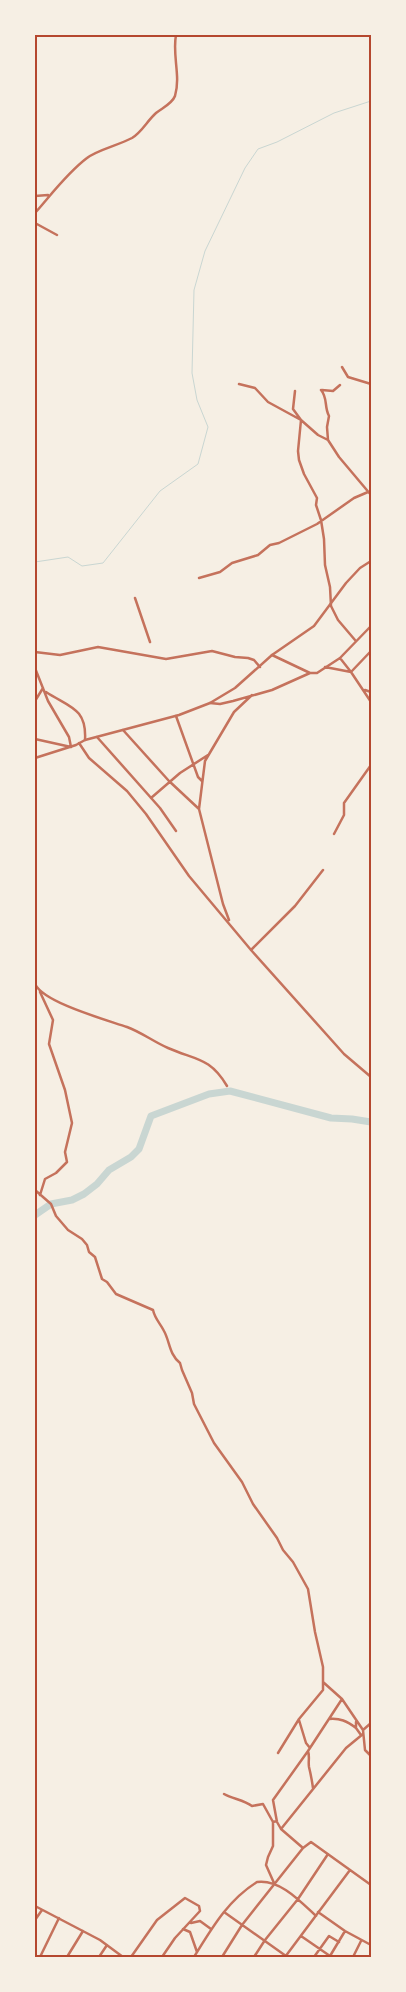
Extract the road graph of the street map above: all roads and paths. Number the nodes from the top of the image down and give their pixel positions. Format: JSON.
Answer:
{"nodes":[{"id":1,"x":176,"y":35,"type":"edge"},
{"id":2,"x":49,"y":195,"type":"junction"},
{"id":3,"x":35,"y":196,"type":"edge"},
{"id":4,"x":35,"y":214,"type":"edge"},
{"id":5,"x":35,"y":223,"type":"edge"},
{"id":6,"x":58,"y":235,"type":"dead end"},
{"id":7,"x":342,"y":366,"type":"dead end"},
{"id":8,"x":239,"y":384,"type":"dead end"},
{"id":9,"x":371,"y":384,"type":"edge"},
{"id":10,"x":340,"y":385,"type":"dead end"},
{"id":11,"x":295,"y":391,"type":"dead end"},
{"id":12,"x":301,"y":420,"type":"junction"},
{"id":13,"x":328,"y":440,"type":"junction"},
{"id":14,"x":370,"y":494,"type":"edge"},
{"id":15,"x":321,"y":520,"type":"junction"},
{"id":16,"x":371,"y":561,"type":"edge"},
{"id":17,"x":199,"y":578,"type":"dead end"},
{"id":18,"x":134,"y":598,"type":"dead end"},
{"id":19,"x":331,"y":603,"type":"junction"},
{"id":20,"x":371,"y":626,"type":"edge"},
{"id":21,"x":355,"y":640,"type":"junction"},
{"id":22,"x":150,"y":642,"type":"dead end"},
{"id":23,"x":371,"y":651,"type":"edge"},
{"id":24,"x":35,"y":652,"type":"edge"},
{"id":25,"x":272,"y":656,"type":"junction"},
{"id":26,"x":340,"y":658,"type":"junction"},
{"id":27,"x":260,"y":667,"type":"junction"},
{"id":28,"x":325,"y":667,"type":"junction"},
{"id":29,"x":35,"y":668,"type":"edge"},
{"id":30,"x":352,"y":672,"type":"junction"},
{"id":31,"x":310,"y":673,"type":"junction"},
{"id":32,"x":44,"y":690,"type":"junction"},
{"id":33,"x":364,"y":690,"type":"junction"},
{"id":34,"x":371,"y":692,"type":"edge"},
{"id":35,"x":252,"y":695,"type":"junction"},
{"id":36,"x":35,"y":701,"type":"edge"},
{"id":37,"x":371,"y":702,"type":"edge"},
{"id":38,"x":210,"y":703,"type":"junction"},
{"id":39,"x":176,"y":716,"type":"junction"},
{"id":40,"x":124,"y":730,"type":"junction"},
{"id":41,"x":97,"y":737,"type":"junction"},
{"id":42,"x":35,"y":740,"type":"edge"},
{"id":43,"x":85,"y":740,"type":"junction"},
{"id":44,"x":79,"y":743,"type":"junction"},
{"id":45,"x":71,"y":747,"type":"junction"},
{"id":46,"x":209,"y":754,"type":"junction"},
{"id":47,"x":35,"y":758,"type":"edge"},
{"id":48,"x":194,"y":763,"type":"junction"},
{"id":49,"x":371,"y":765,"type":"edge"},
{"id":50,"x":169,"y":781,"type":"junction"},
{"id":51,"x":203,"y":781,"type":"junction"},
{"id":52,"x":151,"y":798,"type":"junction"},
{"id":53,"x":199,"y":809,"type":"junction"},
{"id":54,"x":176,"y":831,"type":"dead end"},
{"id":55,"x":334,"y":834,"type":"dead end"},
{"id":56,"x":323,"y":870,"type":"dead end"},
{"id":57,"x":238,"y":933,"type":"junction"},
{"id":58,"x":251,"y":950,"type":"junction"},
{"id":59,"x":35,"y":984,"type":"edge"},
{"id":60,"x":40,"y":992,"type":"junction"},
{"id":61,"x":371,"y":1077,"type":"edge"},
{"id":62,"x":227,"y":1086,"type":"dead end"},
{"id":63,"x":35,"y":1190,"type":"edge"},
{"id":64,"x":40,"y":1195,"type":"junction"},
{"id":65,"x":323,"y":1682,"type":"junction"},
{"id":66,"x":342,"y":1699,"type":"junction"},
{"id":67,"x":299,"y":1719,"type":"junction"},
{"id":68,"x":329,"y":1719,"type":"junction"},
{"id":69,"x":356,"y":1720,"type":"junction"},
{"id":70,"x":371,"y":1723,"type":"edge"},
{"id":71,"x":356,"y":1728,"type":"junction"},
{"id":72,"x":362,"y":1733,"type":"junction"},
{"id":73,"x":309,"y":1749,"type":"junction"},
{"id":74,"x":278,"y":1753,"type":"dead end"},
{"id":75,"x":371,"y":1756,"type":"edge"},
{"id":76,"x":313,"y":1788,"type":"junction"},
{"id":77,"x":224,"y":1794,"type":"dead end"},
{"id":78,"x":277,"y":1821,"type":"junction"},
{"id":79,"x":273,"y":1822,"type":"junction"},
{"id":80,"x":281,"y":1829,"type":"junction"},
{"id":81,"x":303,"y":1848,"type":"junction"},
{"id":82,"x":328,"y":1854,"type":"junction"},
{"id":83,"x":350,"y":1870,"type":"junction"},
{"id":84,"x":274,"y":1883,"type":"junction"},
{"id":85,"x":371,"y":1885,"type":"edge"},
{"id":86,"x":298,"y":1899,"type":"junction"},
{"id":87,"x":35,"y":1906,"type":"edge"},
{"id":88,"x":42,"y":1910,"type":"junction"},
{"id":89,"x":223,"y":1912,"type":"junction"},
{"id":90,"x":317,"y":1914,"type":"junction"},
{"id":91,"x":59,"y":1918,"type":"junction"},
{"id":92,"x":35,"y":1920,"type":"edge"},
{"id":93,"x":189,"y":1923,"type":"junction"},
{"id":94,"x":242,"y":1925,"type":"junction"},
{"id":95,"x":183,"y":1929,"type":"junction"},
{"id":96,"x":211,"y":1929,"type":"junction"},
{"id":97,"x":83,"y":1931,"type":"junction"},
{"id":98,"x":345,"y":1932,"type":"junction"},
{"id":99,"x":301,"y":1936,"type":"junction"},
{"id":100,"x":265,"y":1940,"type":"junction"},
{"id":101,"x":361,"y":1941,"type":"junction"},
{"id":102,"x":339,"y":1942,"type":"junction"},
{"id":103,"x":107,"y":1945,"type":"junction"},
{"id":104,"x":371,"y":1946,"type":"edge"},
{"id":105,"x":319,"y":1949,"type":"junction"},
{"id":106,"x":197,"y":1952,"type":"junction"},
{"id":107,"x":286,"y":1956,"type":"edge"},
{"id":108,"x":40,"y":1957,"type":"edge"},
{"id":109,"x":67,"y":1957,"type":"edge"},
{"id":110,"x":99,"y":1957,"type":"edge"},
{"id":111,"x":123,"y":1957,"type":"edge"},
{"id":112,"x":132,"y":1957,"type":"edge"},
{"id":113,"x":162,"y":1957,"type":"edge"},
{"id":114,"x":194,"y":1957,"type":"edge"},
{"id":115,"x":222,"y":1957,"type":"edge"},
{"id":116,"x":254,"y":1957,"type":"edge"},
{"id":117,"x":314,"y":1957,"type":"edge"},
{"id":118,"x":330,"y":1957,"type":"edge"},
{"id":119,"x":334,"y":1957,"type":"edge"},
{"id":120,"x":353,"y":1957,"type":"edge"}],
"edges":[{"from":1,"to":2,"type":"street"},
{"from":2,"to":3,"type":"street"},
{"from":2,"to":4,"type":"street"},
{"from":5,"to":6,"type":"street"},
{"from":7,"to":9,"type":"street"},
{"from":8,"to":12,"type":"street"},
{"from":10,"to":13,"type":"street"},
{"from":11,"to":12,"type":"street"},
{"from":12,"to":13,"type":"street"},
{"from":12,"to":15,"type":"street"},
{"from":13,"to":14,"type":"street"},
{"from":14,"to":15,"type":"street"},
{"from":15,"to":17,"type":"street"},
{"from":15,"to":19,"type":"street"},
{"from":16,"to":19,"type":"street"},
{"from":18,"to":22,"type":"street"},
{"from":19,"to":21,"type":"street"},
{"from":19,"to":25,"type":"street"},
{"from":20,"to":21,"type":"street"},
{"from":21,"to":26,"type":"street"},
{"from":23,"to":30,"type":"street"},
{"from":24,"to":27,"type":"street"},
{"from":25,"to":27,"type":"street"},
{"from":25,"to":31,"type":"street"},
{"from":26,"to":28,"type":"street"},
{"from":26,"to":30,"type":"street"},
{"from":27,"to":38,"type":"street"},
{"from":28,"to":30,"type":"street"},
{"from":28,"to":31,"type":"street"},
{"from":29,"to":32,"type":"street"},
{"from":30,"to":33,"type":"street"},
{"from":31,"to":35,"type":"street"},
{"from":32,"to":36,"type":"street"},
{"from":32,"to":43,"type":"street"},
{"from":32,"to":45,"type":"street"},
{"from":33,"to":34,"type":"street"},
{"from":33,"to":37,"type":"street"},
{"from":35,"to":38,"type":"street"},
{"from":35,"to":46,"type":"street"},
{"from":38,"to":39,"type":"street"},
{"from":39,"to":40,"type":"street"},
{"from":39,"to":48,"type":"street"},
{"from":40,"to":41,"type":"street"},
{"from":40,"to":50,"type":"street"},
{"from":41,"to":43,"type":"street"},
{"from":41,"to":52,"type":"street"},
{"from":42,"to":45,"type":"street"},
{"from":43,"to":44,"type":"street"},
{"from":44,"to":45,"type":"street"},
{"from":44,"to":57,"type":"street"},
{"from":45,"to":47,"type":"street"},
{"from":46,"to":48,"type":"street"},
{"from":46,"to":51,"type":"street"},
{"from":48,"to":50,"type":"street"},
{"from":48,"to":51,"type":"street"},
{"from":49,"to":55,"type":"street"},
{"from":50,"to":52,"type":"street"},
{"from":50,"to":53,"type":"street"},
{"from":51,"to":53,"type":"street"},
{"from":52,"to":54,"type":"street"},
{"from":53,"to":57,"type":"street"},
{"from":56,"to":58,"type":"street"},
{"from":57,"to":58,"type":"street"},
{"from":58,"to":61,"type":"street"},
{"from":59,"to":60,"type":"street"},
{"from":60,"to":62,"type":"street"},
{"from":60,"to":64,"type":"street"},
{"from":63,"to":64,"type":"street"},
{"from":64,"to":65,"type":"street"},
{"from":65,"to":66,"type":"street"},
{"from":65,"to":67,"type":"street"},
{"from":66,"to":68,"type":"street"},
{"from":66,"to":69,"type":"street"},
{"from":67,"to":73,"type":"street"},
{"from":67,"to":74,"type":"street"},
{"from":68,"to":71,"type":"street"},
{"from":68,"to":73,"type":"street"},
{"from":69,"to":71,"type":"street"},
{"from":69,"to":72,"type":"street"},
{"from":70,"to":72,"type":"street"},
{"from":71,"to":72,"type":"street"},
{"from":72,"to":75,"type":"street"},
{"from":72,"to":76,"type":"street"},
{"from":73,"to":76,"type":"street"},
{"from":73,"to":78,"type":"street"},
{"from":76,"to":80,"type":"street"},
{"from":77,"to":79,"type":"street"},
{"from":78,"to":79,"type":"street"},
{"from":78,"to":80,"type":"street"},
{"from":79,"to":84,"type":"street"},
{"from":80,"to":81,"type":"street"},
{"from":81,"to":82,"type":"street"},
{"from":81,"to":84,"type":"street"},
{"from":82,"to":83,"type":"street"},
{"from":82,"to":86,"type":"street"},
{"from":83,"to":85,"type":"street"},
{"from":83,"to":90,"type":"street"},
{"from":84,"to":86,"type":"street"},
{"from":84,"to":89,"type":"street"},
{"from":84,"to":94,"type":"street"},
{"from":86,"to":90,"type":"street"},
{"from":86,"to":100,"type":"street"},
{"from":87,"to":88,"type":"street"},
{"from":88,"to":91,"type":"street"},
{"from":88,"to":92,"type":"street"},
{"from":89,"to":94,"type":"street"},
{"from":89,"to":96,"type":"street"},
{"from":90,"to":98,"type":"street"},
{"from":90,"to":99,"type":"street"},
{"from":91,"to":97,"type":"street"},
{"from":91,"to":108,"type":"street"},
{"from":93,"to":95,"type":"street"},
{"from":93,"to":96,"type":"street"},
{"from":93,"to":112,"type":"street"},
{"from":94,"to":100,"type":"street"},
{"from":94,"to":115,"type":"street"},
{"from":95,"to":106,"type":"street"},
{"from":95,"to":113,"type":"street"},
{"from":96,"to":106,"type":"street"},
{"from":97,"to":103,"type":"street"},
{"from":97,"to":109,"type":"street"},
{"from":98,"to":101,"type":"street"},
{"from":98,"to":102,"type":"street"},
{"from":99,"to":105,"type":"street"},
{"from":99,"to":107,"type":"street"},
{"from":100,"to":107,"type":"street"},
{"from":100,"to":116,"type":"street"},
{"from":101,"to":104,"type":"street"},
{"from":101,"to":120,"type":"street"},
{"from":102,"to":105,"type":"street"},
{"from":102,"to":118,"type":"street"},
{"from":103,"to":110,"type":"street"},
{"from":103,"to":111,"type":"street"},
{"from":105,"to":117,"type":"street"},
{"from":105,"to":118,"type":"street"},
{"from":106,"to":114,"type":"street"},
{"from":118,"to":119,"type":"street"}]}
